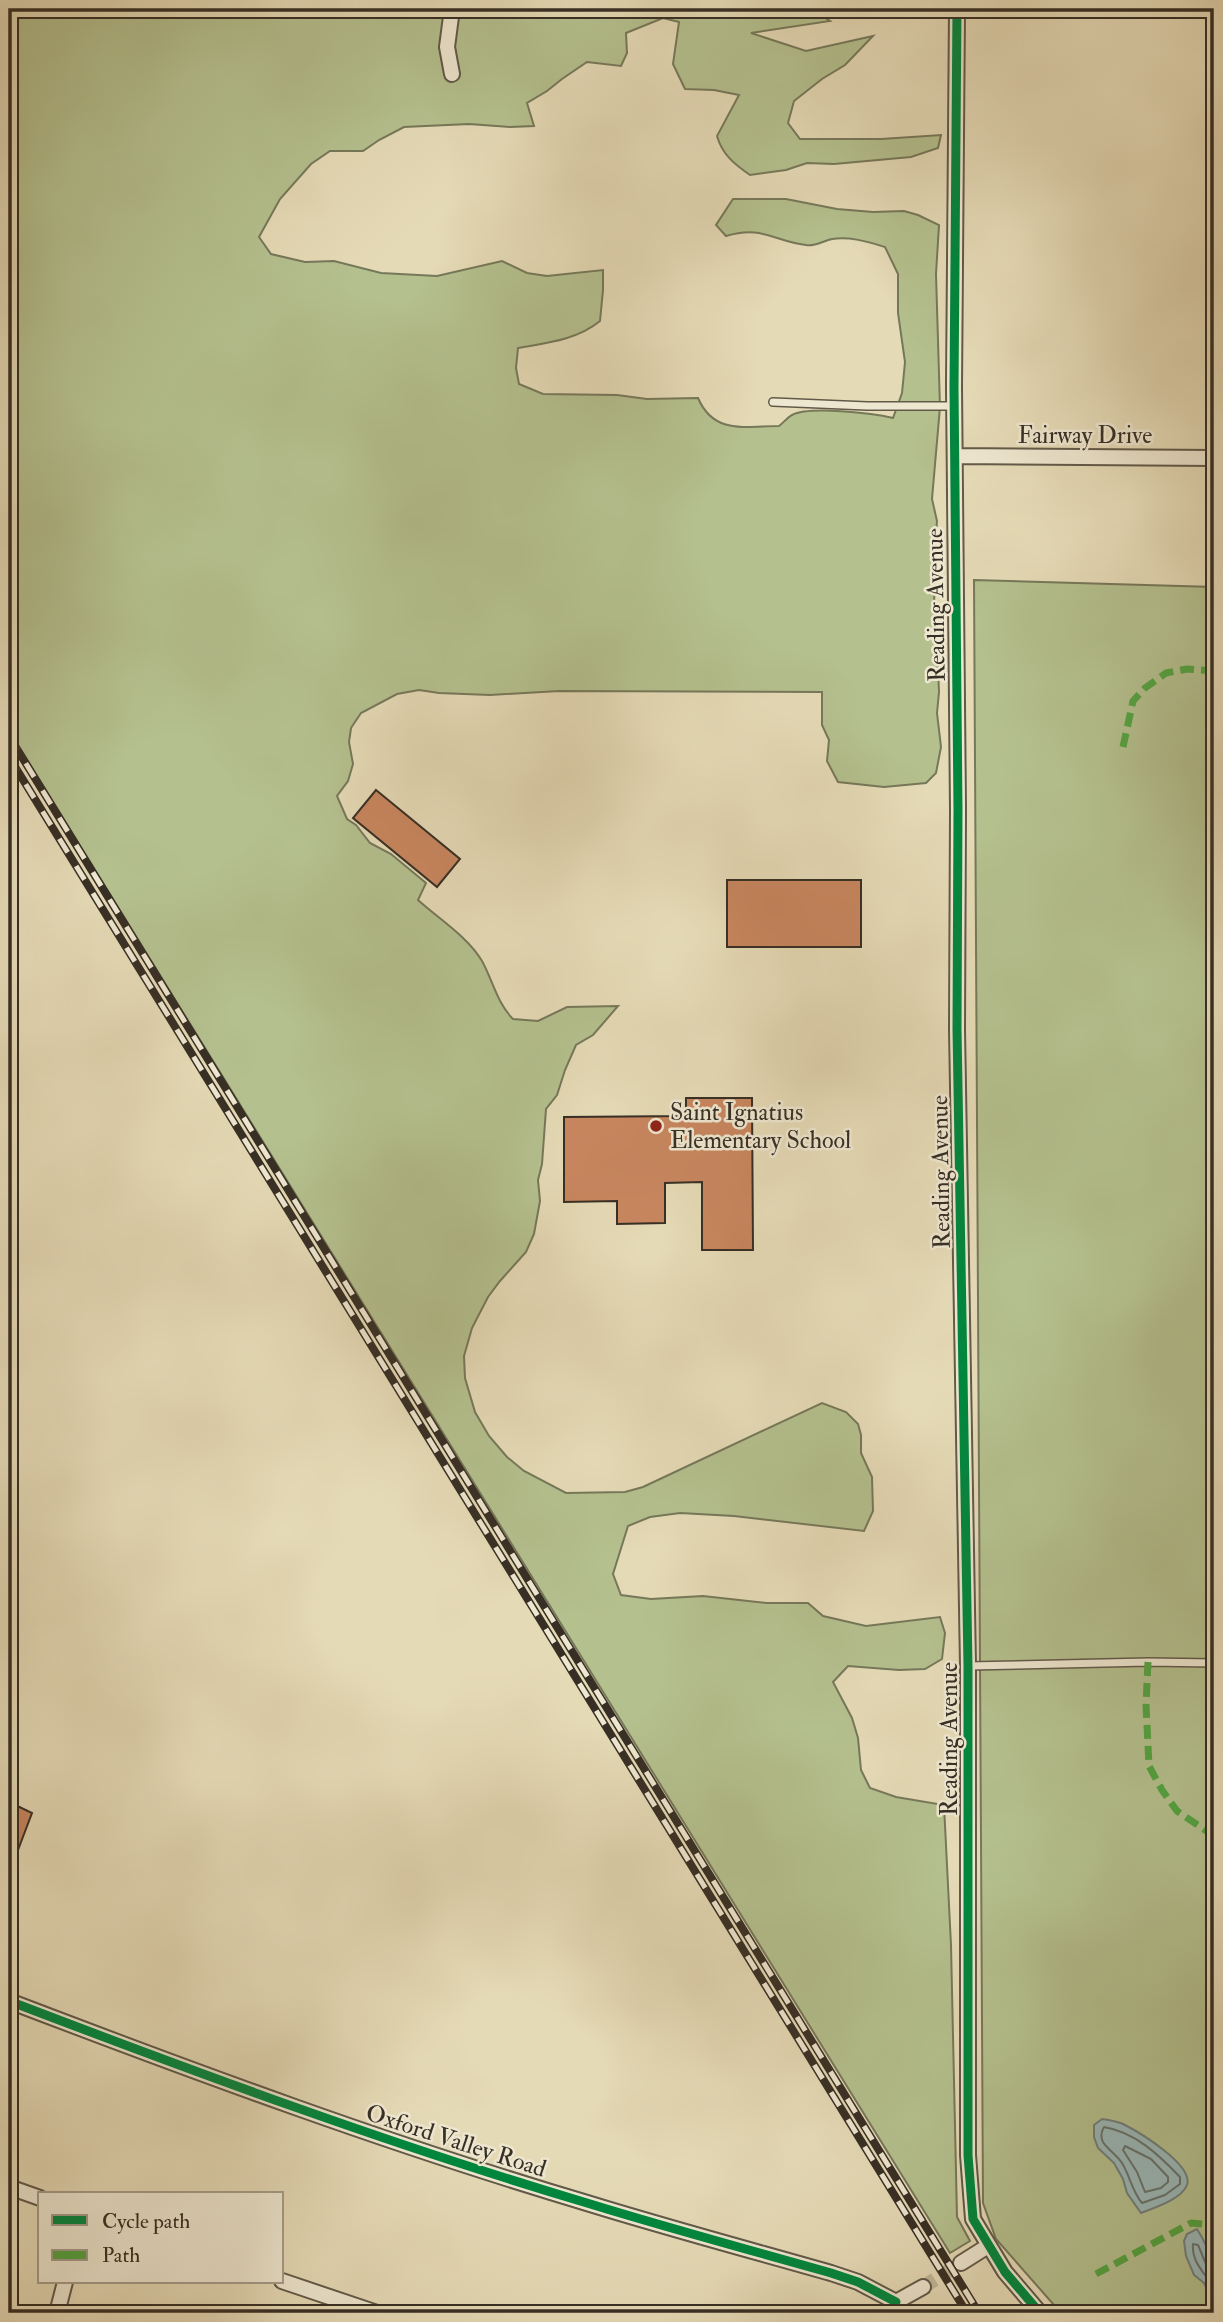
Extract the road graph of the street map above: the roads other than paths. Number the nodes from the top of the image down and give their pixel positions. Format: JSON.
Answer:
{"nodes":[{"id":1,"x":452,"y":9,"type":"edge"},
{"id":2,"x":957,"y":9,"type":"edge"},
{"id":3,"x":452,"y":74,"type":"dead end"},
{"id":4,"x":773,"y":402,"type":"dead end"},
{"id":5,"x":954,"y":406,"type":"junction"},
{"id":6,"x":955,"y":456,"type":"junction"},
{"id":7,"x":1214,"y":458,"type":"edge"},
{"id":8,"x":1214,"y":1663,"type":"edge"},
{"id":9,"x":968,"y":1666,"type":"junction"},
{"id":10,"x":9,"y":2001,"type":"edge"},
{"id":11,"x":9,"y":2187,"type":"edge"},
{"id":12,"x":38,"y":2197,"type":"edge"},
{"id":13,"x":988,"y":2246,"type":"junction"},
{"id":14,"x":961,"y":2263,"type":"tunnel mouth"},
{"id":15,"x":284,"y":2282,"type":"edge"},
{"id":16,"x":64,"y":2284,"type":"edge"},
{"id":17,"x":923,"y":2287,"type":"tunnel mouth"},
{"id":18,"x":898,"y":2308,"type":"edge"},
{"id":19,"x":57,"y":2313,"type":"edge"},
{"id":20,"x":377,"y":2313,"type":"edge"},
{"id":21,"x":1040,"y":2313,"type":"edge"}],
"edges":[{"from":1,"to":3,"type":"street"},
{"from":2,"to":5,"type":"street","name":"Reading Avenue"},
{"from":4,"to":5,"type":"lane"},
{"from":5,"to":6,"type":"street","name":"Reading Avenue"},
{"from":6,"to":7,"type":"street","name":"Fairway Drive"},
{"from":6,"to":9,"type":"street","name":"Reading Avenue"},
{"from":8,"to":9,"type":"lane"},
{"from":9,"to":13,"type":"street","name":"Reading Avenue"},
{"from":10,"to":18,"type":"street","name":"Oxford Valley Road"},
{"from":11,"to":12,"type":"street"},
{"from":13,"to":14,"type":"street"},
{"from":13,"to":21,"type":"street","name":"Reading Avenue"},
{"from":15,"to":20,"type":"street"},
{"from":16,"to":19,"type":"street"},
{"from":17,"to":18,"type":"street","name":"Oxford Valley Road"}]}
